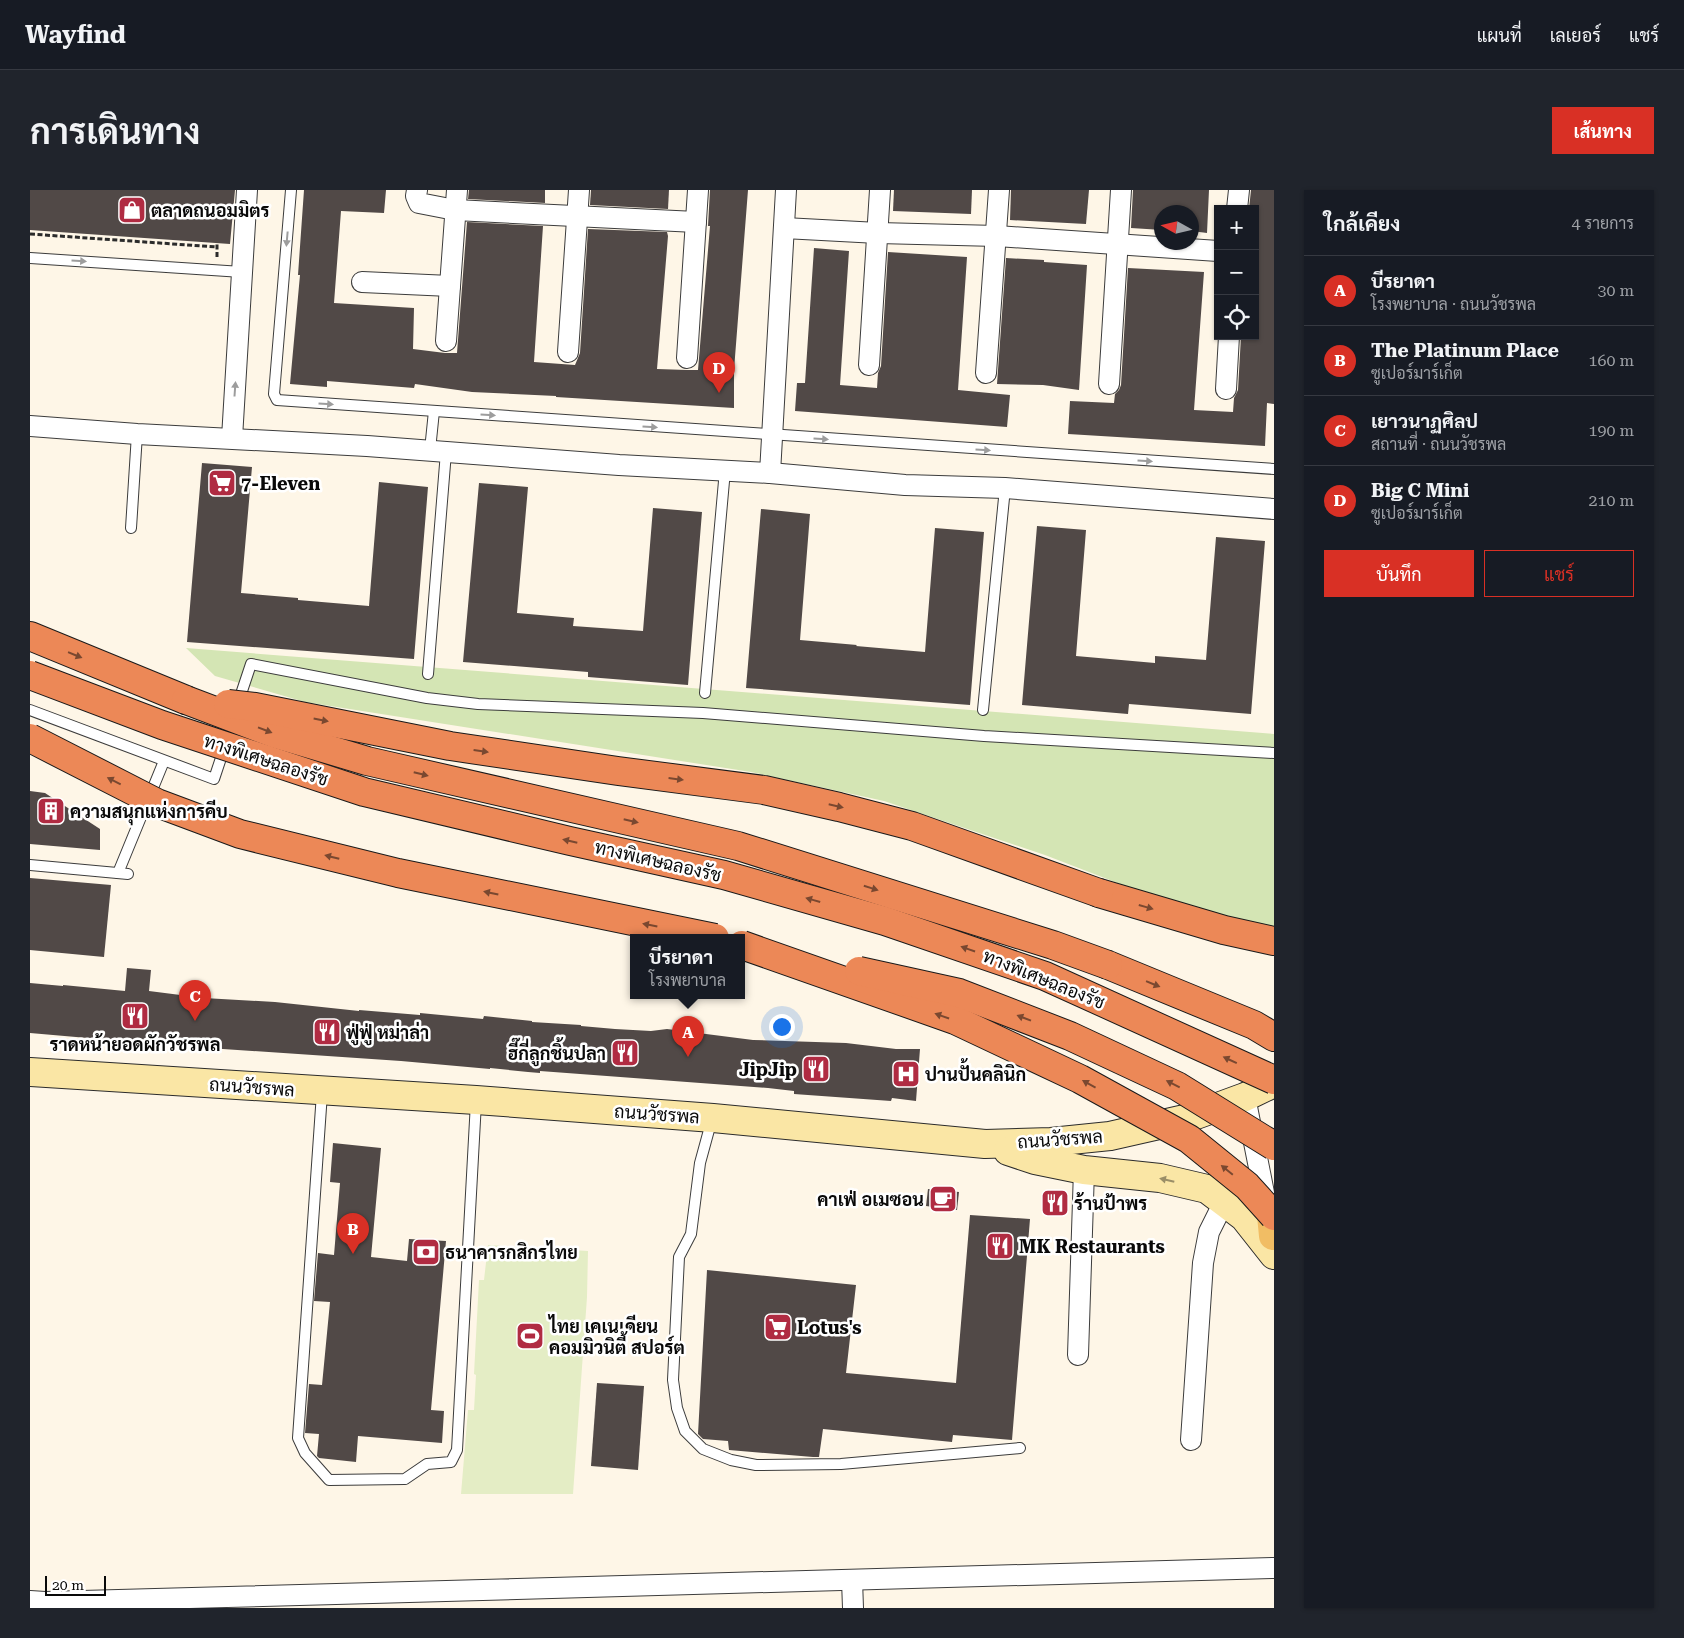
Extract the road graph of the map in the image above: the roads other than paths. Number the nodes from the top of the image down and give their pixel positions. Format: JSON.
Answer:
{"nodes":[{"id":1,"x":247,"y":190,"type":"edge"},
{"id":2,"x":291,"y":190,"type":"edge"},
{"id":3,"x":417,"y":190,"type":"edge"},
{"id":4,"x":457,"y":190,"type":"edge"},
{"id":5,"x":579,"y":190,"type":"edge"},
{"id":6,"x":698,"y":190,"type":"edge"},
{"id":7,"x":786,"y":190,"type":"edge"},
{"id":8,"x":880,"y":190,"type":"edge"},
{"id":9,"x":1000,"y":190,"type":"edge"},
{"id":10,"x":1121,"y":190,"type":"edge"},
{"id":11,"x":1239,"y":190,"type":"edge"},
{"id":12,"x":1238,"y":205,"type":"edge"},
{"id":13,"x":455,"y":210,"type":"junction"},
{"id":14,"x":577,"y":216,"type":"junction"},
{"id":15,"x":696,"y":222,"type":"junction"},
{"id":16,"x":784,"y":228,"type":"junction"},
{"id":17,"x":878,"y":233,"type":"junction"},
{"id":18,"x":997,"y":236,"type":"junction"},
{"id":19,"x":1117,"y":243,"type":"junction"},
{"id":20,"x":1214,"y":251,"type":"edge"},
{"id":21,"x":30,"y":258,"type":"edge"},
{"id":22,"x":242,"y":272,"type":"junction"},
{"id":23,"x":362,"y":282,"type":"dead end"},
{"id":24,"x":450,"y":286,"type":"junction"},
{"id":25,"x":1229,"y":340,"type":"edge"},
{"id":26,"x":446,"y":341,"type":"dead end"},
{"id":27,"x":568,"y":352,"type":"dead end"},
{"id":28,"x":687,"y":358,"type":"dead end"},
{"id":29,"x":869,"y":365,"type":"dead end"},
{"id":30,"x":986,"y":373,"type":"dead end"},
{"id":31,"x":1109,"y":384,"type":"dead end"},
{"id":32,"x":1226,"y":389,"type":"dead end"},
{"id":33,"x":434,"y":411,"type":"junction"},
{"id":34,"x":30,"y":426,"type":"edge"},
{"id":35,"x":137,"y":434,"type":"junction"},
{"id":36,"x":772,"y":435,"type":"junction"},
{"id":37,"x":232,"y":438,"type":"junction"},
{"id":38,"x":438,"y":451,"type":"junction"},
{"id":39,"x":1274,"y":469,"type":"edge"},
{"id":40,"x":725,"y":470,"type":"junction"},
{"id":41,"x":770,"y":473,"type":"junction"},
{"id":42,"x":1005,"y":488,"type":"junction"},
{"id":43,"x":1274,"y":509,"type":"edge"},
{"id":44,"x":131,"y":528,"type":"dead end"},
{"id":45,"x":30,"y":636,"type":"edge"},
{"id":46,"x":428,"y":674,"type":"dead end"},
{"id":47,"x":30,"y":675,"type":"edge"},
{"id":48,"x":705,"y":693,"type":"dead end"},
{"id":49,"x":186,"y":700,"type":"junction"},
{"id":50,"x":30,"y":710,"type":"edge"},
{"id":51,"x":983,"y":710,"type":"dead end"},
{"id":52,"x":30,"y":738,"type":"edge"},
{"id":53,"x":1274,"y":753,"type":"edge"},
{"id":54,"x":164,"y":761,"type":"junction"},
{"id":55,"x":30,"y":865,"type":"edge"},
{"id":56,"x":695,"y":934,"type":"edge"},
{"id":57,"x":1274,"y":941,"type":"edge"},
{"id":58,"x":745,"y":946,"type":"edge"},
{"id":59,"x":745,"y":946,"type":"edge"},
{"id":60,"x":1267,"y":1031,"type":"edge"},
{"id":61,"x":30,"y":1072,"type":"edge"},
{"id":62,"x":1274,"y":1082,"type":"edge"},
{"id":63,"x":322,"y":1092,"type":"junction"},
{"id":64,"x":1245,"y":1097,"type":"junction"},
{"id":65,"x":476,"y":1100,"type":"junction"},
{"id":66,"x":713,"y":1118,"type":"junction"},
{"id":67,"x":985,"y":1144,"type":"junction"},
{"id":68,"x":1274,"y":1146,"type":"edge"},
{"id":69,"x":1084,"y":1170,"type":"junction"},
{"id":70,"x":1224,"y":1202,"type":"junction"},
{"id":71,"x":1274,"y":1207,"type":"edge"},
{"id":72,"x":1274,"y":1237,"type":"edge"},
{"id":73,"x":1078,"y":1355,"type":"dead end"},
{"id":74,"x":1190,"y":1440,"type":"dead end"},
{"id":75,"x":1020,"y":1448,"type":"dead end"},
{"id":76,"x":1274,"y":1568,"type":"edge"},
{"id":77,"x":852,"y":1580,"type":"junction"},
{"id":78,"x":30,"y":1601,"type":"edge"},
{"id":79,"x":853,"y":1608,"type":"edge"}],
"edges":[{"from":1,"to":22,"type":"street"},
{"from":2,"to":33,"type":"lane","one_way":true},
{"from":3,"to":13,"type":"street"},
{"from":4,"to":13,"type":"street"},
{"from":5,"to":14,"type":"street"},
{"from":6,"to":15,"type":"street"},
{"from":7,"to":16,"type":"street"},
{"from":8,"to":17,"type":"street"},
{"from":9,"to":18,"type":"street"},
{"from":10,"to":19,"type":"street"},
{"from":11,"to":12,"type":"street"},
{"from":13,"to":14,"type":"street"},
{"from":13,"to":24,"type":"street"},
{"from":14,"to":15,"type":"street"},
{"from":14,"to":27,"type":"street"},
{"from":15,"to":28,"type":"street"},
{"from":16,"to":17,"type":"street"},
{"from":16,"to":36,"type":"street"},
{"from":17,"to":18,"type":"street"},
{"from":17,"to":29,"type":"street"},
{"from":18,"to":19,"type":"street"},
{"from":18,"to":30,"type":"street"},
{"from":19,"to":20,"type":"street"},
{"from":19,"to":31,"type":"street"},
{"from":21,"to":22,"type":"lane","one_way":true},
{"from":37,"to":22,"type":"street","one_way":true},
{"from":23,"to":24,"type":"street"},
{"from":24,"to":26,"type":"street"},
{"from":25,"to":32,"type":"street"},
{"from":33,"to":36,"type":"lane","one_way":true},
{"from":33,"to":38,"type":"lane"},
{"from":34,"to":35,"type":"street"},
{"from":35,"to":37,"type":"street"},
{"from":35,"to":44,"type":"lane"},
{"from":36,"to":39,"type":"lane","one_way":true},
{"from":36,"to":41,"type":"street"},
{"from":37,"to":38,"type":"street"},
{"from":38,"to":40,"type":"street"},
{"from":38,"to":46,"type":"lane"},
{"from":40,"to":41,"type":"street"},
{"from":40,"to":48,"type":"lane"},
{"from":41,"to":42,"type":"street"},
{"from":42,"to":43,"type":"street"},
{"from":42,"to":51,"type":"lane"},
{"from":45,"to":49,"type":"highway","name":"ทางพิเศษฉลองรัช","one_way":true},
{"from":62,"to":47,"type":"highway","name":"ทางพิเศษฉลองรัช","one_way":true,"bridge":true},
{"from":49,"to":57,"type":"highway","one_way":true,"bridge":true},
{"from":49,"to":60,"type":"highway","name":"ทางพิเศษฉลองรัช","one_way":true,"bridge":true},
{"from":50,"to":54,"type":"lane"},
{"from":56,"to":52,"type":"highway","one_way":true,"bridge":true},
{"from":53,"to":54,"type":"lane"},
{"from":54,"to":55,"type":"lane"},
{"from":68,"to":58,"type":"highway","one_way":true,"bridge":true},
{"from":72,"to":59,"type":"highway","one_way":true,"bridge":true},
{"from":61,"to":63,"type":"main road","name":"ถนนวัชรพล"},
{"from":62,"to":64,"type":"main road","name":"ถนนวัชรพล"},
{"from":63,"to":65,"type":"main road","name":"ถนนวัชรพล"},
{"from":63,"to":65,"type":"lane"},
{"from":64,"to":67,"type":"main road","name":"ถนนวัชรพล"},
{"from":64,"to":72,"type":"street"},
{"from":65,"to":66,"type":"main road","name":"ถนนวัชรพล"},
{"from":66,"to":67,"type":"main road","name":"ถนนวัชรพล"},
{"from":66,"to":75,"type":"lane"},
{"from":67,"to":69,"type":"main road"},
{"from":70,"to":69,"type":"main road","one_way":true},
{"from":69,"to":73,"type":"street"},
{"from":70,"to":72,"type":"main road"},
{"from":70,"to":74,"type":"street"},
{"from":71,"to":72,"type":"main road"},
{"from":76,"to":77,"type":"street"},
{"from":77,"to":78,"type":"street"},
{"from":77,"to":79,"type":"street"}]}
